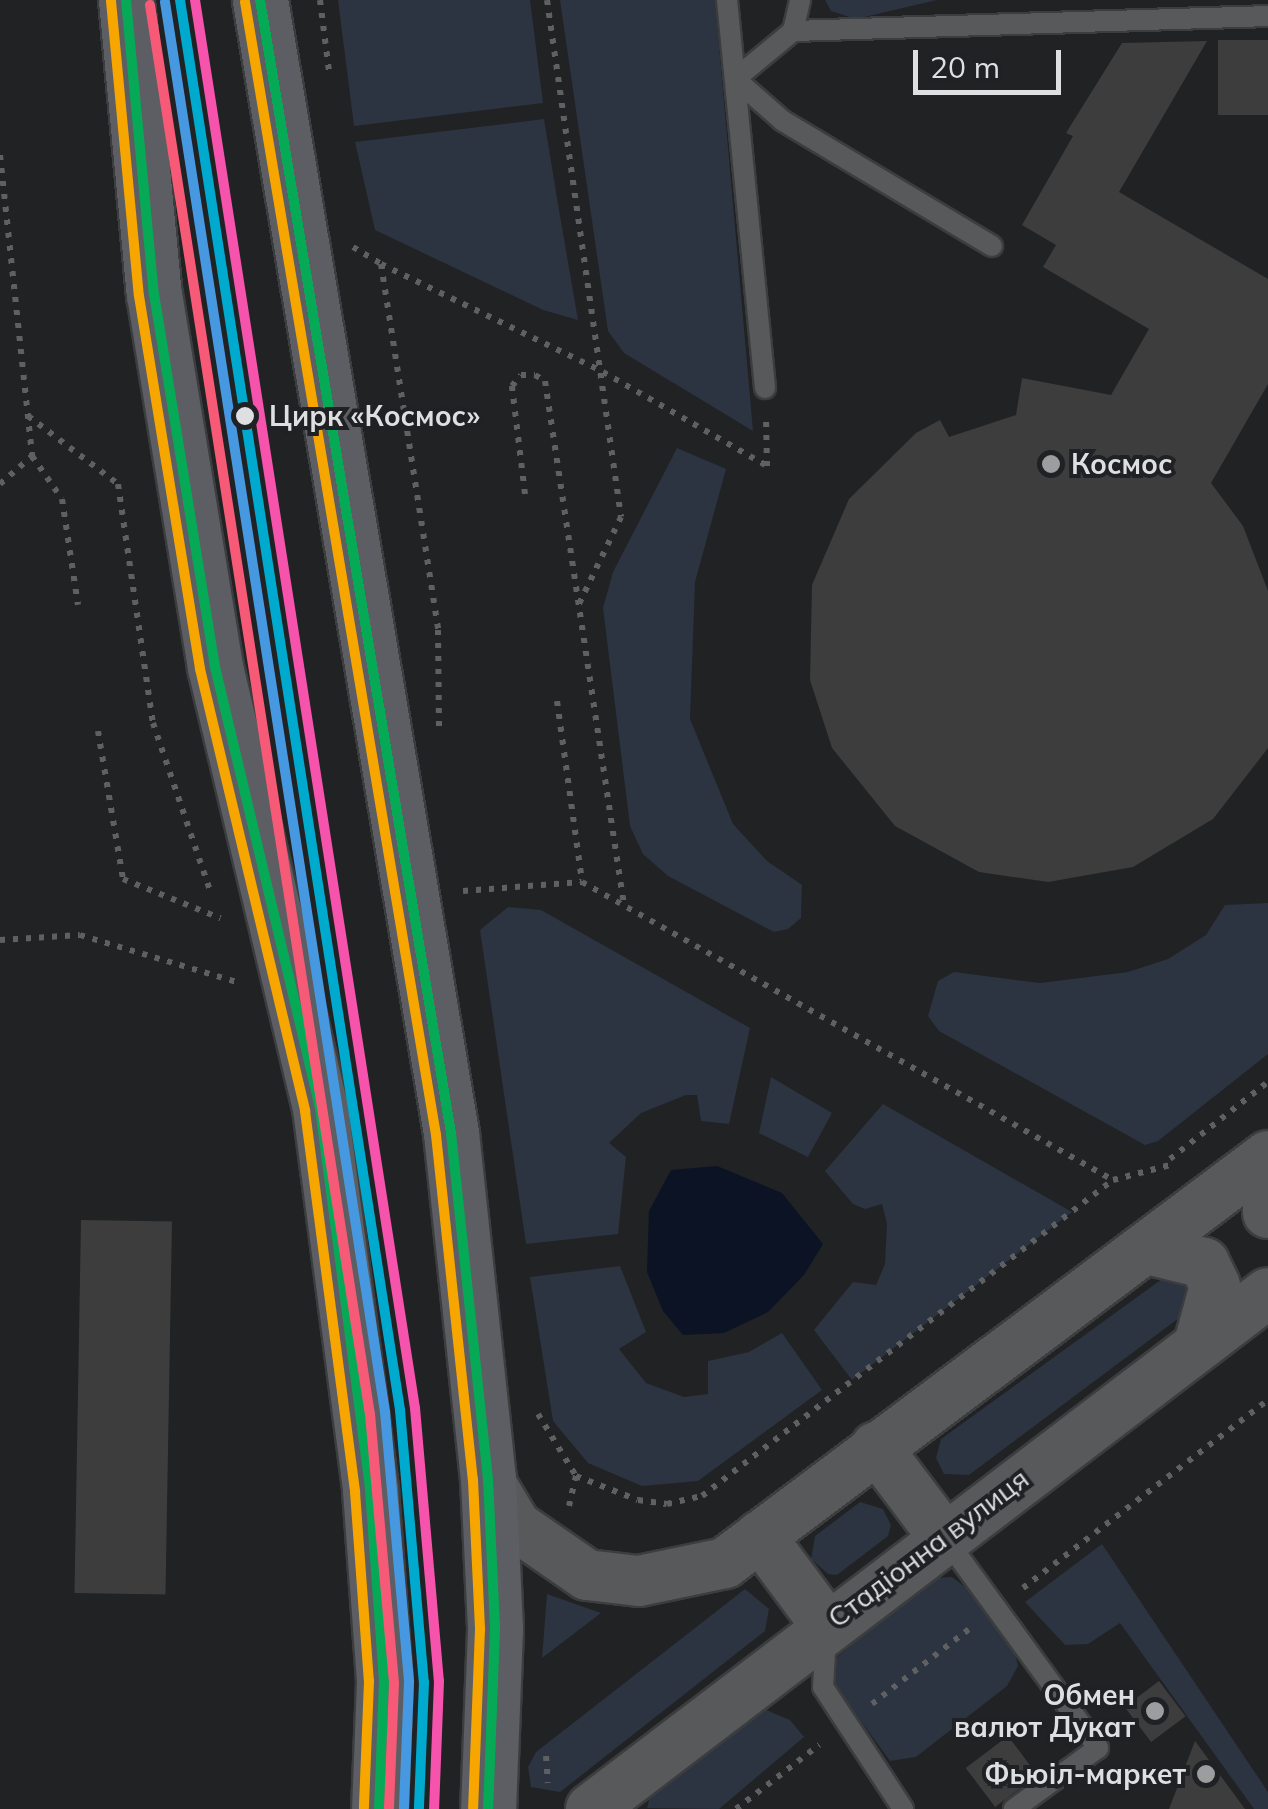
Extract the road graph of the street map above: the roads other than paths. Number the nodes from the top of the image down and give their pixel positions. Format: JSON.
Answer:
{"nodes":[{"id":1,"x":126,"y":0,"type":"edge"},
{"id":2,"x":260,"y":0,"type":"edge"},
{"id":3,"x":728,"y":0,"type":"edge"},
{"id":4,"x":800,"y":0,"type":"edge"},
{"id":5,"x":1268,"y":16,"type":"edge"},
{"id":6,"x":793,"y":31,"type":"junction"},
{"id":7,"x":735,"y":79,"type":"junction"},
{"id":8,"x":992,"y":246,"type":"dead end"},
{"id":9,"x":765,"y":388,"type":"road end"},
{"id":10,"x":1268,"y":1156,"type":"edge"},
{"id":11,"x":1268,"y":1177,"type":"edge"},
{"id":12,"x":1268,"y":1213,"type":"edge"},
{"id":13,"x":1148,"y":1248,"type":"junction"},
{"id":14,"x":1268,"y":1293,"type":"edge"},
{"id":15,"x":1199,"y":1344,"type":"junction"},
{"id":16,"x":876,"y":1447,"type":"junction"},
{"id":17,"x":488,"y":1479,"type":"junction"},
{"id":18,"x":944,"y":1536,"type":"junction"},
{"id":19,"x":742,"y":1550,"type":"junction"},
{"id":20,"x":826,"y":1625,"type":"junction"},
{"id":21,"x":379,"y":1809,"type":"edge"},
{"id":22,"x":488,"y":1809,"type":"edge"},
{"id":23,"x":592,"y":1809,"type":"edge"},
{"id":24,"x":903,"y":1809,"type":"edge"},
{"id":25,"x":1014,"y":1809,"type":"edge"}],
"edges":[{"from":1,"to":21,"type":"main road"},
{"from":2,"to":17,"type":"main road"},
{"from":3,"to":7,"type":"lane"},
{"from":4,"to":6,"type":"lane"},
{"from":5,"to":6,"type":"lane"},
{"from":6,"to":7,"type":"lane"},
{"from":7,"to":8,"type":"lane"},
{"from":7,"to":9,"type":"lane"},
{"from":10,"to":13,"type":"street"},
{"from":11,"to":12,"type":"street"},
{"from":13,"to":15,"type":"street"},
{"from":13,"to":16,"type":"street"},
{"from":14,"to":15,"type":"street","name":"Стадіонна вулиця"},
{"from":15,"to":18,"type":"street","name":"Стадіонна вулиця"},
{"from":16,"to":18,"type":"street"},
{"from":16,"to":19,"type":"street"},
{"from":17,"to":19,"type":"street"},
{"from":17,"to":22,"type":"main road"},
{"from":18,"to":20,"type":"street","name":"Стадіонна вулиця"},
{"from":18,"to":25,"type":"lane"},
{"from":19,"to":20,"type":"street"},
{"from":20,"to":23,"type":"street","name":"Стадіонна вулиця"},
{"from":20,"to":24,"type":"lane"}]}
